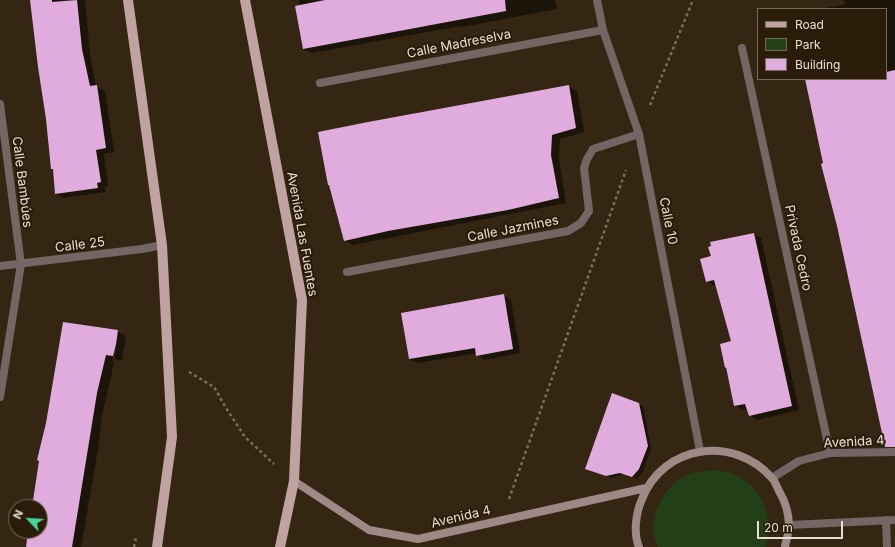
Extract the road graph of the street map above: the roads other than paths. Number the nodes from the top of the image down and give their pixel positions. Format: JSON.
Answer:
{"nodes":[{"id":1,"x":128,"y":0,"type":"edge"},
{"id":2,"x":244,"y":0,"type":"edge"},
{"id":3,"x":597,"y":0,"type":"edge"},
{"id":4,"x":603,"y":30,"type":"junction"},
{"id":5,"x":742,"y":48,"type":"dead end"},
{"id":6,"x":320,"y":83,"type":"dead end"},
{"id":7,"x":0,"y":104,"type":"edge"},
{"id":8,"x":639,"y":134,"type":"junction"},
{"id":9,"x":162,"y":245,"type":"junction"},
{"id":10,"x":21,"y":264,"type":"junction"},
{"id":11,"x":0,"y":266,"type":"edge"},
{"id":12,"x":347,"y":272,"type":"dead end"},
{"id":13,"x":0,"y":397,"type":"edge"},
{"id":14,"x":700,"y":451,"type":"junction"},
{"id":15,"x":895,"y":452,"type":"edge"},
{"id":16,"x":830,"y":453,"type":"junction"},
{"id":17,"x":772,"y":478,"type":"junction"},
{"id":18,"x":294,"y":481,"type":"junction"},
{"id":19,"x":646,"y":488,"type":"junction"},
{"id":20,"x":886,"y":520,"type":"junction"},
{"id":21,"x":895,"y":520,"type":"edge"},
{"id":22,"x":789,"y":525,"type":"junction"},
{"id":23,"x":158,"y":547,"type":"edge"},
{"id":24,"x":280,"y":547,"type":"edge"},
{"id":25,"x":639,"y":547,"type":"edge"},
{"id":26,"x":785,"y":547,"type":"edge"},
{"id":27,"x":887,"y":547,"type":"edge"}],
"edges":[{"from":1,"to":9,"type":"main road"},
{"from":2,"to":18,"type":"main road","name":"Avenida Las Fuentes"},
{"from":3,"to":4,"type":"street","name":"Calle 10"},
{"from":4,"to":6,"type":"street","name":"Calle Madreselva"},
{"from":4,"to":8,"type":"street","name":"Calle 10"},
{"from":5,"to":16,"type":"street","name":"Privada Cedro"},
{"from":7,"to":10,"type":"street","name":"Calle Bambúes"},
{"from":8,"to":12,"type":"street","name":"Calle Jazmines"},
{"from":8,"to":14,"type":"street","name":"Calle 10"},
{"from":9,"to":10,"type":"street","name":"Calle 25"},
{"from":9,"to":23,"type":"main road"},
{"from":10,"to":11,"type":"street","name":"Calle 25"},
{"from":10,"to":13,"type":"street","name":"Calle Bambúes"},
{"from":14,"to":17,"type":"main road"},
{"from":14,"to":19,"type":"main road"},
{"from":15,"to":16,"type":"street","name":"Avenida 4"},
{"from":16,"to":17,"type":"street","name":"Avenida 4"},
{"from":17,"to":22,"type":"main road"},
{"from":18,"to":19,"type":"main road","name":"Avenida 4"},
{"from":18,"to":24,"type":"main road","name":"Avenida Las Fuentes"},
{"from":19,"to":25,"type":"main road"},
{"from":20,"to":21,"type":"street"},
{"from":20,"to":22,"type":"street"},
{"from":20,"to":27,"type":"street"},
{"from":22,"to":26,"type":"main road"}]}
